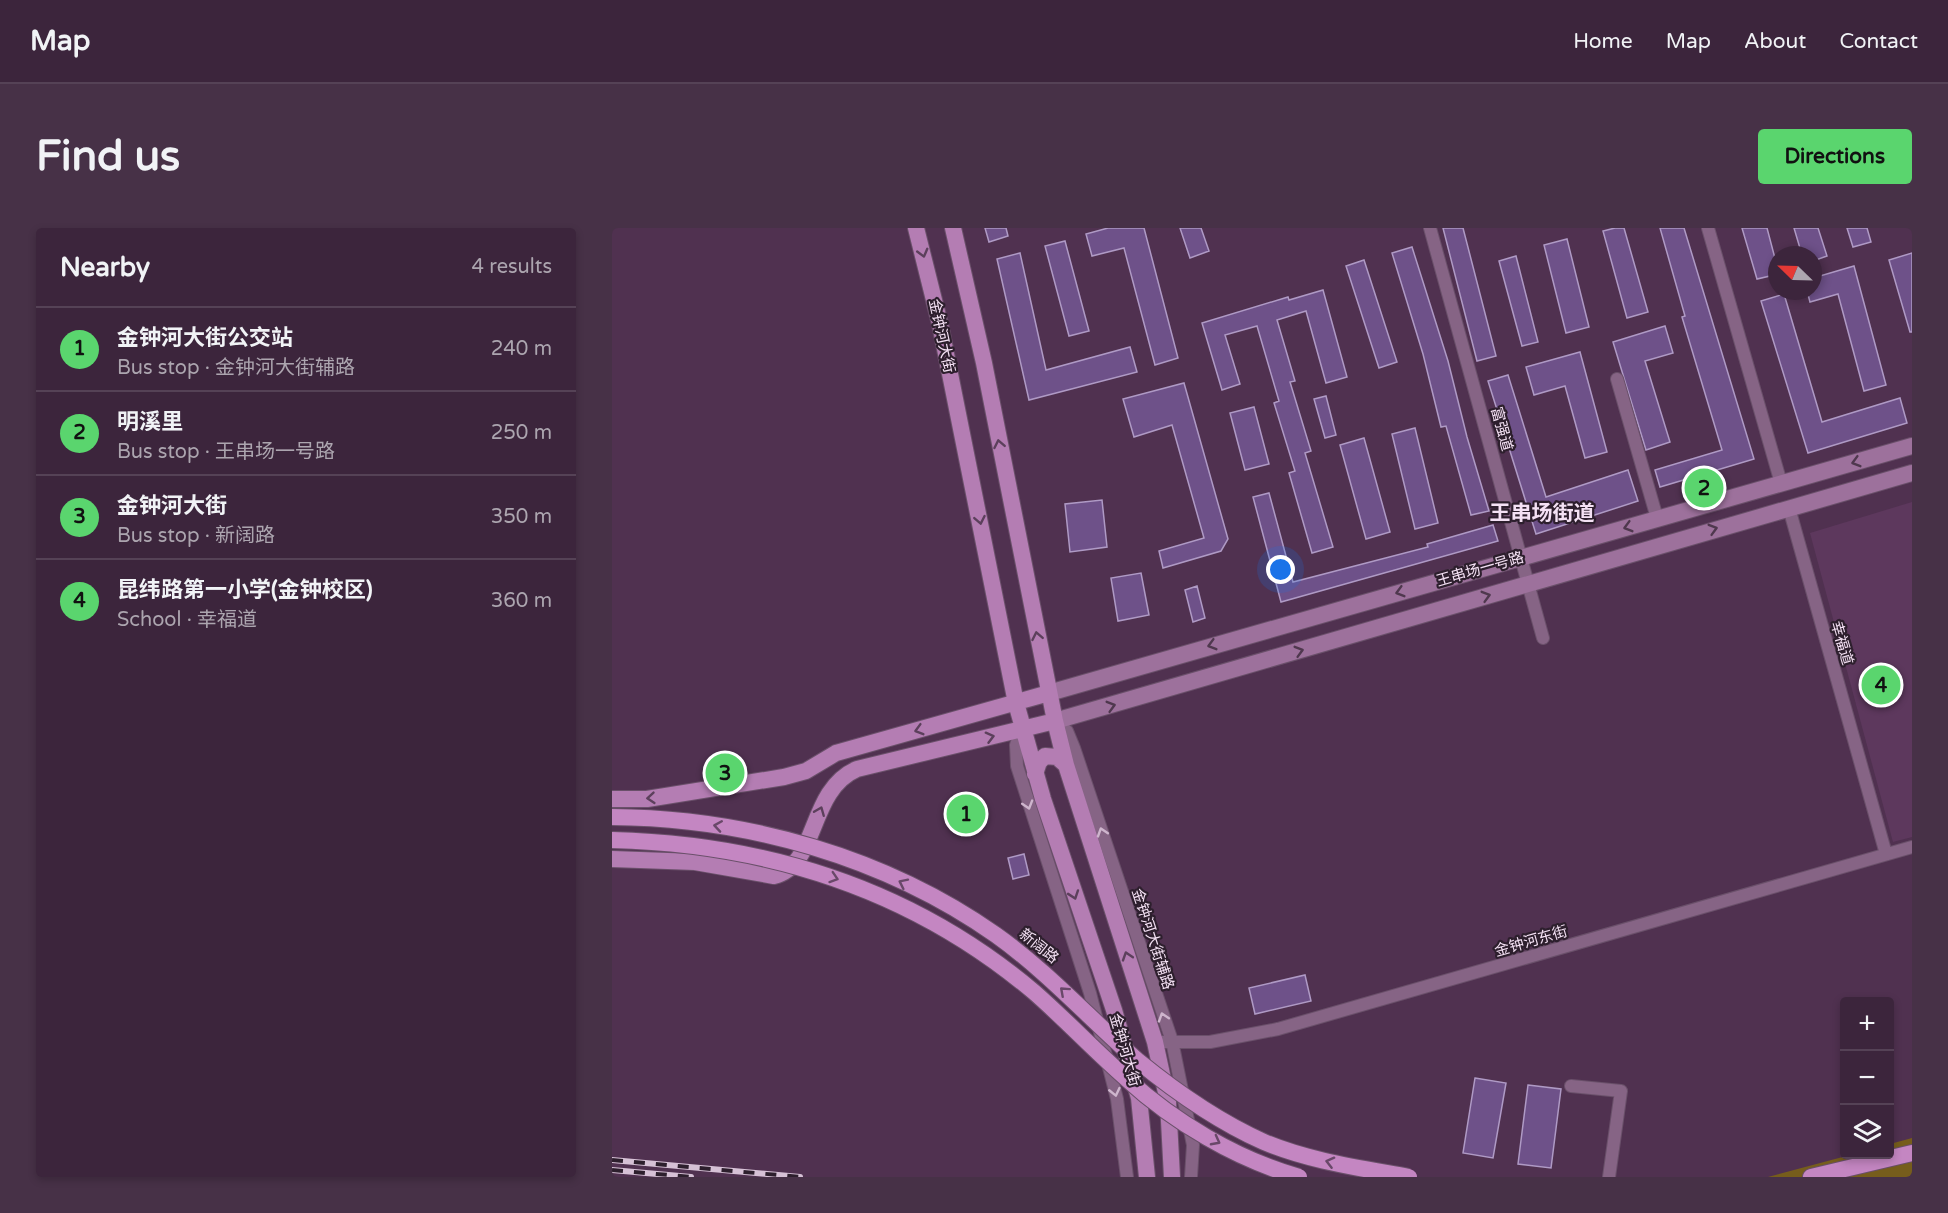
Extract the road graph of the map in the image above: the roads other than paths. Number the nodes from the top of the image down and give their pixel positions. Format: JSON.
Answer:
{"nodes":[{"id":1,"x":916,"y":228,"type":"edge"},
{"id":2,"x":953,"y":228,"type":"edge"},
{"id":3,"x":1430,"y":228,"type":"edge"},
{"id":4,"x":1708,"y":228,"type":"edge"},
{"id":5,"x":1617,"y":380,"type":"dead end"},
{"id":6,"x":1912,"y":446,"type":"edge"},
{"id":7,"x":1912,"y":473,"type":"edge"},
{"id":8,"x":1781,"y":483,"type":"junction"},
{"id":9,"x":1789,"y":508,"type":"junction"},
{"id":10,"x":1658,"y":518,"type":"junction"},
{"id":11,"x":1522,"y":557,"type":"junction"},
{"id":12,"x":1528,"y":583,"type":"junction"},
{"id":13,"x":1543,"y":638,"type":"dead end"},
{"id":14,"x":1048,"y":693,"type":"junction"},
{"id":15,"x":1016,"y":703,"type":"junction"},
{"id":16,"x":1055,"y":721,"type":"junction"},
{"id":17,"x":1022,"y":728,"type":"junction"},
{"id":18,"x":1066,"y":765,"type":"junction"},
{"id":19,"x":1035,"y":774,"type":"junction"},
{"id":20,"x":612,"y":799,"type":"edge"},
{"id":21,"x":612,"y":817,"type":"edge"},
{"id":22,"x":612,"y":840,"type":"edge"},
{"id":23,"x":1912,"y":847,"type":"edge"},
{"id":24,"x":1886,"y":854,"type":"junction"},
{"id":25,"x":612,"y":859,"type":"edge"},
{"id":26,"x":1163,"y":1042,"type":"junction"},
{"id":27,"x":1571,"y":1086,"type":"dead end"},
{"id":28,"x":1912,"y":1153,"type":"edge"},
{"id":29,"x":1127,"y":1177,"type":"edge"},
{"id":30,"x":1147,"y":1177,"type":"edge"},
{"id":31,"x":1172,"y":1177,"type":"edge"},
{"id":32,"x":1191,"y":1177,"type":"edge"},
{"id":33,"x":1299,"y":1177,"type":"edge"},
{"id":34,"x":1408,"y":1177,"type":"edge"},
{"id":35,"x":1609,"y":1177,"type":"edge"},
{"id":36,"x":1811,"y":1177,"type":"edge"}],
"edges":[{"from":1,"to":15,"type":"main road","name":"金钟河大街","one_way":true},
{"from":14,"to":2,"type":"main road","name":"金钟河大街","one_way":true},
{"from":3,"to":11,"type":"street","name":"富强道"},
{"from":4,"to":8,"type":"street"},
{"from":5,"to":10,"type":"street"},
{"from":6,"to":8,"type":"main road","name":"王串场一号路","one_way":true},
{"from":7,"to":9,"type":"main road","name":"王串场一号路"},
{"from":8,"to":10,"type":"main road","name":"王串场一号路"},
{"from":12,"to":9,"type":"main road","name":"王串场一号路","one_way":true},
{"from":9,"to":24,"type":"street","name":"幸福道"},
{"from":10,"to":11,"type":"main road","name":"王串场一号路","one_way":true},
{"from":11,"to":12,"type":"street","name":"富强道"},
{"from":11,"to":14,"type":"main road","name":"王串场一号路","one_way":true},
{"from":12,"to":13,"type":"street","name":"富强道"},
{"from":16,"to":12,"type":"main road","name":"王串场一号路","one_way":true},
{"from":14,"to":15,"type":"main road"},
{"from":14,"to":16,"type":"main road","name":"金钟河大街"},
{"from":15,"to":17,"type":"main road","name":"金钟河大街"},
{"from":15,"to":20,"type":"main road","one_way":true},
{"from":16,"to":17,"type":"main road"},
{"from":16,"to":18,"type":"main road","name":"金钟河大街"},
{"from":26,"to":16,"type":"street","name":"金钟河大街辅路","one_way":true},
{"from":17,"to":19,"type":"main road","name":"金钟河大街"},
{"from":25,"to":17,"type":"main road","one_way":true},
{"from":17,"to":29,"type":"street","one_way":true},
{"from":18,"to":19,"type":"main road"},
{"from":26,"to":18,"type":"main road","name":"金钟河大街","one_way":true},
{"from":19,"to":30,"type":"main road","name":"金钟河大街","one_way":true},
{"from":34,"to":21,"type":"highway","name":"新阔路","one_way":true,"bridge":true},
{"from":22,"to":33,"type":"highway","one_way":true,"bridge":true},
{"from":23,"to":24,"type":"street","name":"金钟河东街"},
{"from":24,"to":26,"type":"street","name":"金钟河东街"},
{"from":26,"to":31,"type":"main road","name":"金钟河大街"},
{"from":26,"to":32,"type":"street","name":"金钟河大街辅路"},
{"from":27,"to":35,"type":"street"},
{"from":28,"to":36,"type":"highway"}]}
